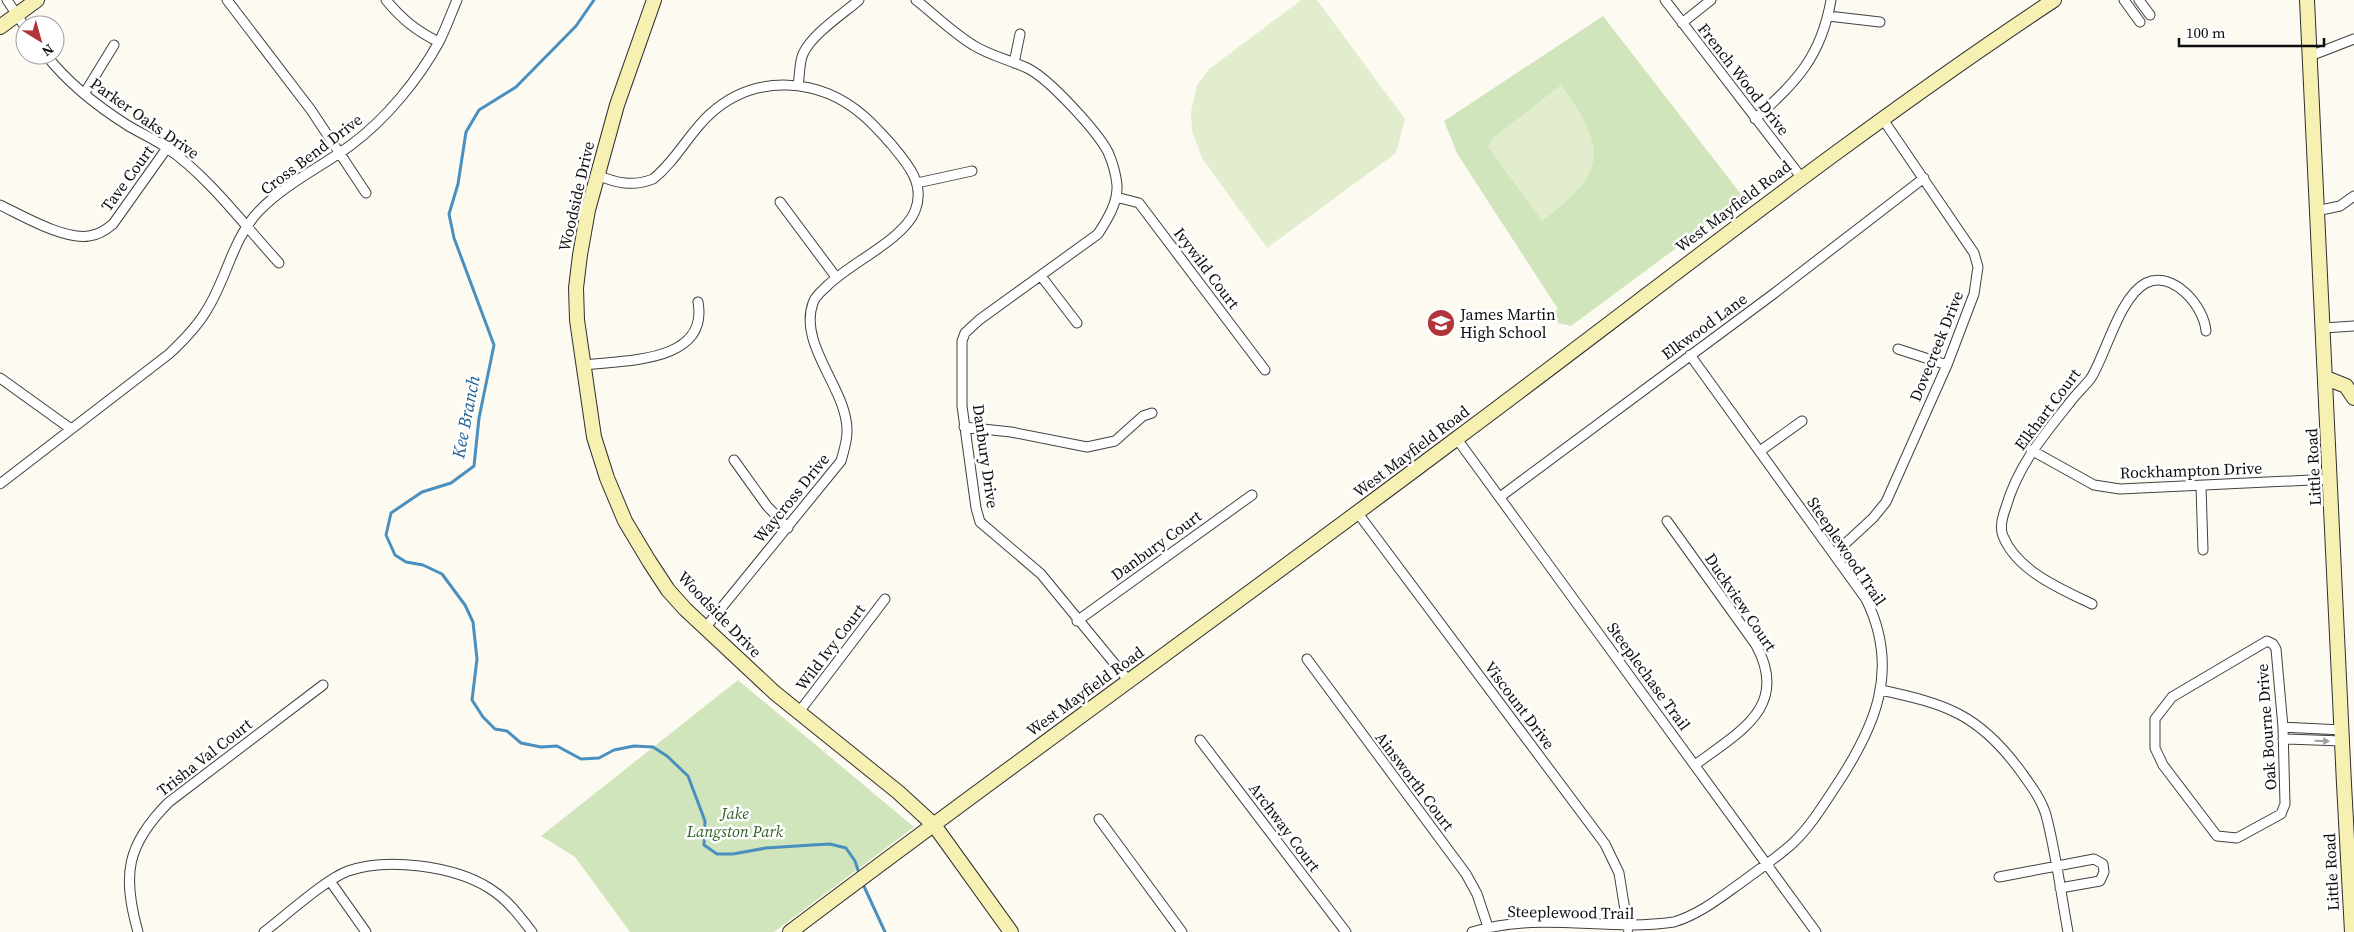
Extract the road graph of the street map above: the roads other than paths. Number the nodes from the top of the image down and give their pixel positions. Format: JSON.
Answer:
{"nodes":[{"id":1,"x":7,"y":0,"type":"edge"},
{"id":2,"x":37,"y":0,"type":"edge"},
{"id":3,"x":227,"y":0,"type":"edge"},
{"id":4,"x":386,"y":0,"type":"edge"},
{"id":5,"x":457,"y":0,"type":"edge"},
{"id":6,"x":654,"y":0,"type":"edge"},
{"id":7,"x":860,"y":0,"type":"edge"},
{"id":8,"x":916,"y":0,"type":"edge"},
{"id":9,"x":1664,"y":0,"type":"edge"},
{"id":10,"x":1712,"y":0,"type":"edge"},
{"id":11,"x":1831,"y":0,"type":"edge"},
{"id":12,"x":2054,"y":0,"type":"edge"},
{"id":13,"x":2124,"y":0,"type":"edge"},
{"id":14,"x":2138,"y":0,"type":"edge"},
{"id":15,"x":2307,"y":0,"type":"edge"},
{"id":16,"x":17,"y":15,"type":"joint"},
{"id":17,"x":2150,"y":15,"type":"dead end"},
{"id":18,"x":15,"y":16,"type":"edge"},
{"id":19,"x":1828,"y":16,"type":"junction"},
{"id":20,"x":1880,"y":22,"type":"dead end"},
{"id":21,"x":2140,"y":22,"type":"dead end"},
{"id":22,"x":1682,"y":23,"type":"junction"},
{"id":23,"x":0,"y":27,"type":"edge"},
{"id":24,"x":1020,"y":34,"type":"dead end"},
{"id":25,"x":2354,"y":39,"type":"edge"},
{"id":26,"x":439,"y":42,"type":"junction"},
{"id":27,"x":114,"y":46,"type":"dead end"},
{"id":28,"x":2310,"y":56,"type":"junction"},
{"id":29,"x":1014,"y":63,"type":"junction"},
{"id":30,"x":55,"y":65,"type":"edge"},
{"id":31,"x":798,"y":85,"type":"junction"},
{"id":32,"x":84,"y":94,"type":"junction"},
{"id":33,"x":1882,"y":118,"type":"junction"},
{"id":34,"x":1755,"y":119,"type":"junction"},
{"id":35,"x":167,"y":148,"type":"junction"},
{"id":36,"x":340,"y":152,"type":"junction"},
{"id":37,"x":972,"y":171,"type":"dead end"},
{"id":38,"x":597,"y":175,"type":"junction"},
{"id":39,"x":1801,"y":177,"type":"junction"},
{"id":40,"x":1924,"y":178,"type":"junction"},
{"id":41,"x":917,"y":183,"type":"junction"},
{"id":42,"x":366,"y":193,"type":"dead end"},
{"id":43,"x":1116,"y":196,"type":"junction"},
{"id":44,"x":2354,"y":196,"type":"edge"},
{"id":45,"x":780,"y":202,"type":"dead end"},
{"id":46,"x":0,"y":205,"type":"edge"},
{"id":47,"x":2316,"y":211,"type":"junction"},
{"id":48,"x":246,"y":228,"type":"junction"},
{"id":49,"x":279,"y":263,"type":"dead end"},
{"id":50,"x":1041,"y":276,"type":"junction"},
{"id":51,"x":836,"y":277,"type":"junction"},
{"id":52,"x":698,"y":302,"type":"dead end"},
{"id":53,"x":1077,"y":323,"type":"dead end"},
{"id":54,"x":2354,"y":326,"type":"edge"},
{"id":55,"x":2323,"y":328,"type":"junction"},
{"id":56,"x":2206,"y":331,"type":"dead end"},
{"id":57,"x":1898,"y":349,"type":"dead end"},
{"id":58,"x":1690,"y":355,"type":"junction"},
{"id":59,"x":1947,"y":365,"type":"junction"},
{"id":60,"x":584,"y":366,"type":"junction"},
{"id":61,"x":1265,"y":370,"type":"dead end"},
{"id":62,"x":0,"y":378,"type":"edge"},
{"id":63,"x":2326,"y":378,"type":"junction"},
{"id":64,"x":2354,"y":398,"type":"edge"},
{"id":65,"x":1152,"y":413,"type":"dead end"},
{"id":66,"x":1802,"y":422,"type":"dead end"},
{"id":67,"x":964,"y":426,"type":"junction"},
{"id":68,"x":71,"y":429,"type":"junction"},
{"id":69,"x":1457,"y":439,"type":"junction"},
{"id":70,"x":2031,"y":450,"type":"junction"},
{"id":71,"x":1760,"y":451,"type":"junction"},
{"id":72,"x":734,"y":460,"type":"dead end"},
{"id":73,"x":2330,"y":479,"type":"junction"},
{"id":74,"x":0,"y":484,"type":"edge"},
{"id":75,"x":2201,"y":486,"type":"junction"},
{"id":76,"x":1252,"y":495,"type":"dead end"},
{"id":77,"x":1500,"y":497,"type":"junction"},
{"id":78,"x":1357,"y":512,"type":"junction"},
{"id":79,"x":1667,"y":521,"type":"dead end"},
{"id":80,"x":788,"y":528,"type":"junction"},
{"id":81,"x":2203,"y":550,"type":"dead end"},
{"id":82,"x":1834,"y":554,"type":"junction"},
{"id":83,"x":885,"y":599,"type":"dead end"},
{"id":84,"x":2092,"y":604,"type":"dead end"},
{"id":85,"x":1077,"y":621,"type":"junction"},
{"id":86,"x":706,"y":628,"type":"junction"},
{"id":87,"x":1307,"y":659,"type":"dead end"},
{"id":88,"x":1128,"y":680,"type":"junction"},
{"id":89,"x":323,"y":685,"type":"dead end"},
{"id":90,"x":1881,"y":690,"type":"junction"},
{"id":91,"x":799,"y":712,"type":"junction"},
{"id":92,"x":2283,"y":728,"type":"junction"},
{"id":93,"x":2342,"y":736,"type":"junction"},
{"id":94,"x":2283,"y":739,"type":"junction"},
{"id":95,"x":1200,"y":740,"type":"dead end"},
{"id":96,"x":1695,"y":765,"type":"junction"},
{"id":97,"x":1100,"y":819,"type":"dead end"},
{"id":98,"x":934,"y":826,"type":"junction"},
{"id":99,"x":1766,"y":864,"type":"junction"},
{"id":100,"x":2056,"y":865,"type":"junction"},
{"id":101,"x":1999,"y":877,"type":"dead end"},
{"id":102,"x":330,"y":881,"type":"junction"},
{"id":103,"x":2060,"y":888,"type":"junction"},
{"id":104,"x":1488,"y":927,"type":"junction"},
{"id":105,"x":1628,"y":929,"type":"junction"},
{"id":106,"x":138,"y":932,"type":"edge"},
{"id":107,"x":264,"y":932,"type":"edge"},
{"id":108,"x":366,"y":932,"type":"edge"},
{"id":109,"x":532,"y":932,"type":"edge"},
{"id":110,"x":790,"y":932,"type":"edge"},
{"id":111,"x":1012,"y":932,"type":"edge"},
{"id":112,"x":1182,"y":932,"type":"edge"},
{"id":113,"x":1346,"y":932,"type":"edge"},
{"id":114,"x":1472,"y":932,"type":"edge"},
{"id":115,"x":1816,"y":932,"type":"edge"},
{"id":116,"x":2068,"y":932,"type":"edge"},
{"id":117,"x":2352,"y":932,"type":"edge"}],
"edges":[{"from":1,"to":16,"type":"street"},
{"from":2,"to":16,"type":"street"},
{"from":3,"to":36,"type":"street"},
{"from":4,"to":26,"type":"street"},
{"from":5,"to":26,"type":"street","name":"Cross Bend Drive"},
{"from":6,"to":38,"type":"street","name":"Woodside Drive"},
{"from":7,"to":31,"type":"street"},
{"from":8,"to":29,"type":"street","name":"Danbury Drive"},
{"from":9,"to":22,"type":"street","name":"French Wood Drive"},
{"from":10,"to":22,"type":"street"},
{"from":11,"to":19,"type":"street"},
{"from":12,"to":33,"type":"street","name":"West Mayfield Road"},
{"from":13,"to":21,"type":"street"},
{"from":14,"to":17,"type":"street"},
{"from":15,"to":28,"type":"street","name":"Little Road"},
{"from":18,"to":23,"type":"street"},
{"from":19,"to":20,"type":"street"},
{"from":19,"to":34,"type":"street"},
{"from":22,"to":34,"type":"street","name":"French Wood Drive"},
{"from":24,"to":29,"type":"street"},
{"from":25,"to":28,"type":"street"},
{"from":26,"to":36,"type":"street","name":"Cross Bend Drive"},
{"from":27,"to":32,"type":"street"},
{"from":28,"to":47,"type":"street","name":"Little Road"},
{"from":29,"to":43,"type":"street","name":"Danbury Drive"},
{"from":30,"to":32,"type":"street","name":"Parker Oaks Drive"},
{"from":31,"to":38,"type":"street"},
{"from":31,"to":41,"type":"street"},
{"from":32,"to":35,"type":"street","name":"Parker Oaks Drive"},
{"from":33,"to":39,"type":"street","name":"West Mayfield Road"},
{"from":33,"to":40,"type":"street","name":"Dovecreek Drive"},
{"from":34,"to":39,"type":"street","name":"French Wood Drive"},
{"from":35,"to":46,"type":"street","name":"Tave Court"},
{"from":35,"to":48,"type":"street","name":"Parker Oaks Drive"},
{"from":36,"to":42,"type":"street"},
{"from":36,"to":48,"type":"street","name":"Cross Bend Drive"},
{"from":37,"to":41,"type":"street"},
{"from":38,"to":60,"type":"street","name":"Woodside Drive"},
{"from":39,"to":69,"type":"street","name":"West Mayfield Road"},
{"from":40,"to":58,"type":"street","name":"Elkwood Lane"},
{"from":40,"to":59,"type":"street","name":"Dovecreek Drive"},
{"from":41,"to":51,"type":"street","name":"Waycross Drive"},
{"from":43,"to":50,"type":"street","name":"Danbury Drive"},
{"from":43,"to":61,"type":"street","name":"Ivywild Court"},
{"from":44,"to":47,"type":"street"},
{"from":45,"to":51,"type":"street"},
{"from":47,"to":55,"type":"street","name":"Little Road"},
{"from":48,"to":49,"type":"street","name":"Parker Oaks Drive"},
{"from":48,"to":68,"type":"street","name":"Cross Bend Drive"},
{"from":50,"to":53,"type":"street"},
{"from":50,"to":67,"type":"street","name":"Danbury Drive"},
{"from":51,"to":80,"type":"street","name":"Waycross Drive"},
{"from":52,"to":60,"type":"street"},
{"from":54,"to":55,"type":"street"},
{"from":55,"to":63,"type":"street","name":"Little Road"},
{"from":56,"to":70,"type":"street","name":"Elkhart Court"},
{"from":57,"to":59,"type":"street"},
{"from":58,"to":71,"type":"street","name":"Steeplewood Trail"},
{"from":58,"to":77,"type":"street","name":"Elkwood Lane"},
{"from":59,"to":82,"type":"street","name":"Dovecreek Drive"},
{"from":60,"to":86,"type":"street","name":"Woodside Drive"},
{"from":62,"to":68,"type":"street"},
{"from":63,"to":64,"type":"street"},
{"from":63,"to":73,"type":"street","name":"Little Road"},
{"from":65,"to":67,"type":"street"},
{"from":66,"to":71,"type":"street"},
{"from":67,"to":85,"type":"street","name":"Danbury Drive"},
{"from":68,"to":74,"type":"street","name":"Cross Bend Drive"},
{"from":69,"to":77,"type":"street","name":"Steeplechase Trail"},
{"from":69,"to":78,"type":"street","name":"West Mayfield Road"},
{"from":70,"to":75,"type":"street","name":"Rockhampton Drive"},
{"from":70,"to":84,"type":"street","name":"Elkhart Court"},
{"from":71,"to":82,"type":"street","name":"Steeplewood Trail"},
{"from":72,"to":80,"type":"street"},
{"from":73,"to":75,"type":"street","name":"Rockhampton Drive"},
{"from":73,"to":93,"type":"street","name":"Little Road"},
{"from":75,"to":81,"type":"street"},
{"from":76,"to":85,"type":"street","name":"Danbury Court"},
{"from":77,"to":96,"type":"street","name":"Steeplechase Trail"},
{"from":78,"to":88,"type":"street","name":"West Mayfield Road"},
{"from":78,"to":105,"type":"street","name":"Viscount Drive"},
{"from":79,"to":96,"type":"street","name":"Duckview Court"},
{"from":80,"to":86,"type":"street","name":"Waycross Drive"},
{"from":82,"to":90,"type":"street","name":"Steeplewood Trail"},
{"from":83,"to":91,"type":"street","name":"Wild Ivy Court"},
{"from":85,"to":88,"type":"street","name":"Danbury Drive"},
{"from":86,"to":91,"type":"street","name":"Woodside Drive"},
{"from":87,"to":104,"type":"street","name":"Ainsworth Court"},
{"from":88,"to":98,"type":"street","name":"West Mayfield Road"},
{"from":89,"to":106,"type":"street","name":"Trisha Val Court"},
{"from":90,"to":99,"type":"street","name":"Steeplewood Trail"},
{"from":90,"to":100,"type":"street"},
{"from":91,"to":98,"type":"street","name":"Woodside Drive"},
{"from":92,"to":93,"type":"street"},
{"from":92,"to":94,"type":"street","name":"Oak Bourne Drive"},
{"from":92,"to":94,"type":"street","name":"Oak Bourne Drive"},
{"from":94,"to":93,"type":"street","one_way":true},
{"from":93,"to":117,"type":"street","name":"Little Road"},
{"from":95,"to":113,"type":"street","name":"Archway Court"},
{"from":96,"to":99,"type":"street","name":"Steeplechase Trail"},
{"from":97,"to":112,"type":"street"},
{"from":98,"to":110,"type":"street","name":"West Mayfield Road"},
{"from":98,"to":111,"type":"street","name":"Woodside Drive"},
{"from":99,"to":105,"type":"street","name":"Steeplewood Trail"},
{"from":99,"to":115,"type":"street","name":"Steeplechase Trail"},
{"from":100,"to":101,"type":"street"},
{"from":100,"to":103,"type":"street"},
{"from":100,"to":103,"type":"street"},
{"from":102,"to":107,"type":"street"},
{"from":102,"to":108,"type":"street"},
{"from":102,"to":109,"type":"street"},
{"from":103,"to":116,"type":"street"},
{"from":104,"to":105,"type":"street","name":"Steeplewood Trail"},
{"from":104,"to":114,"type":"street","name":"Steeplewood Trail"}]}
